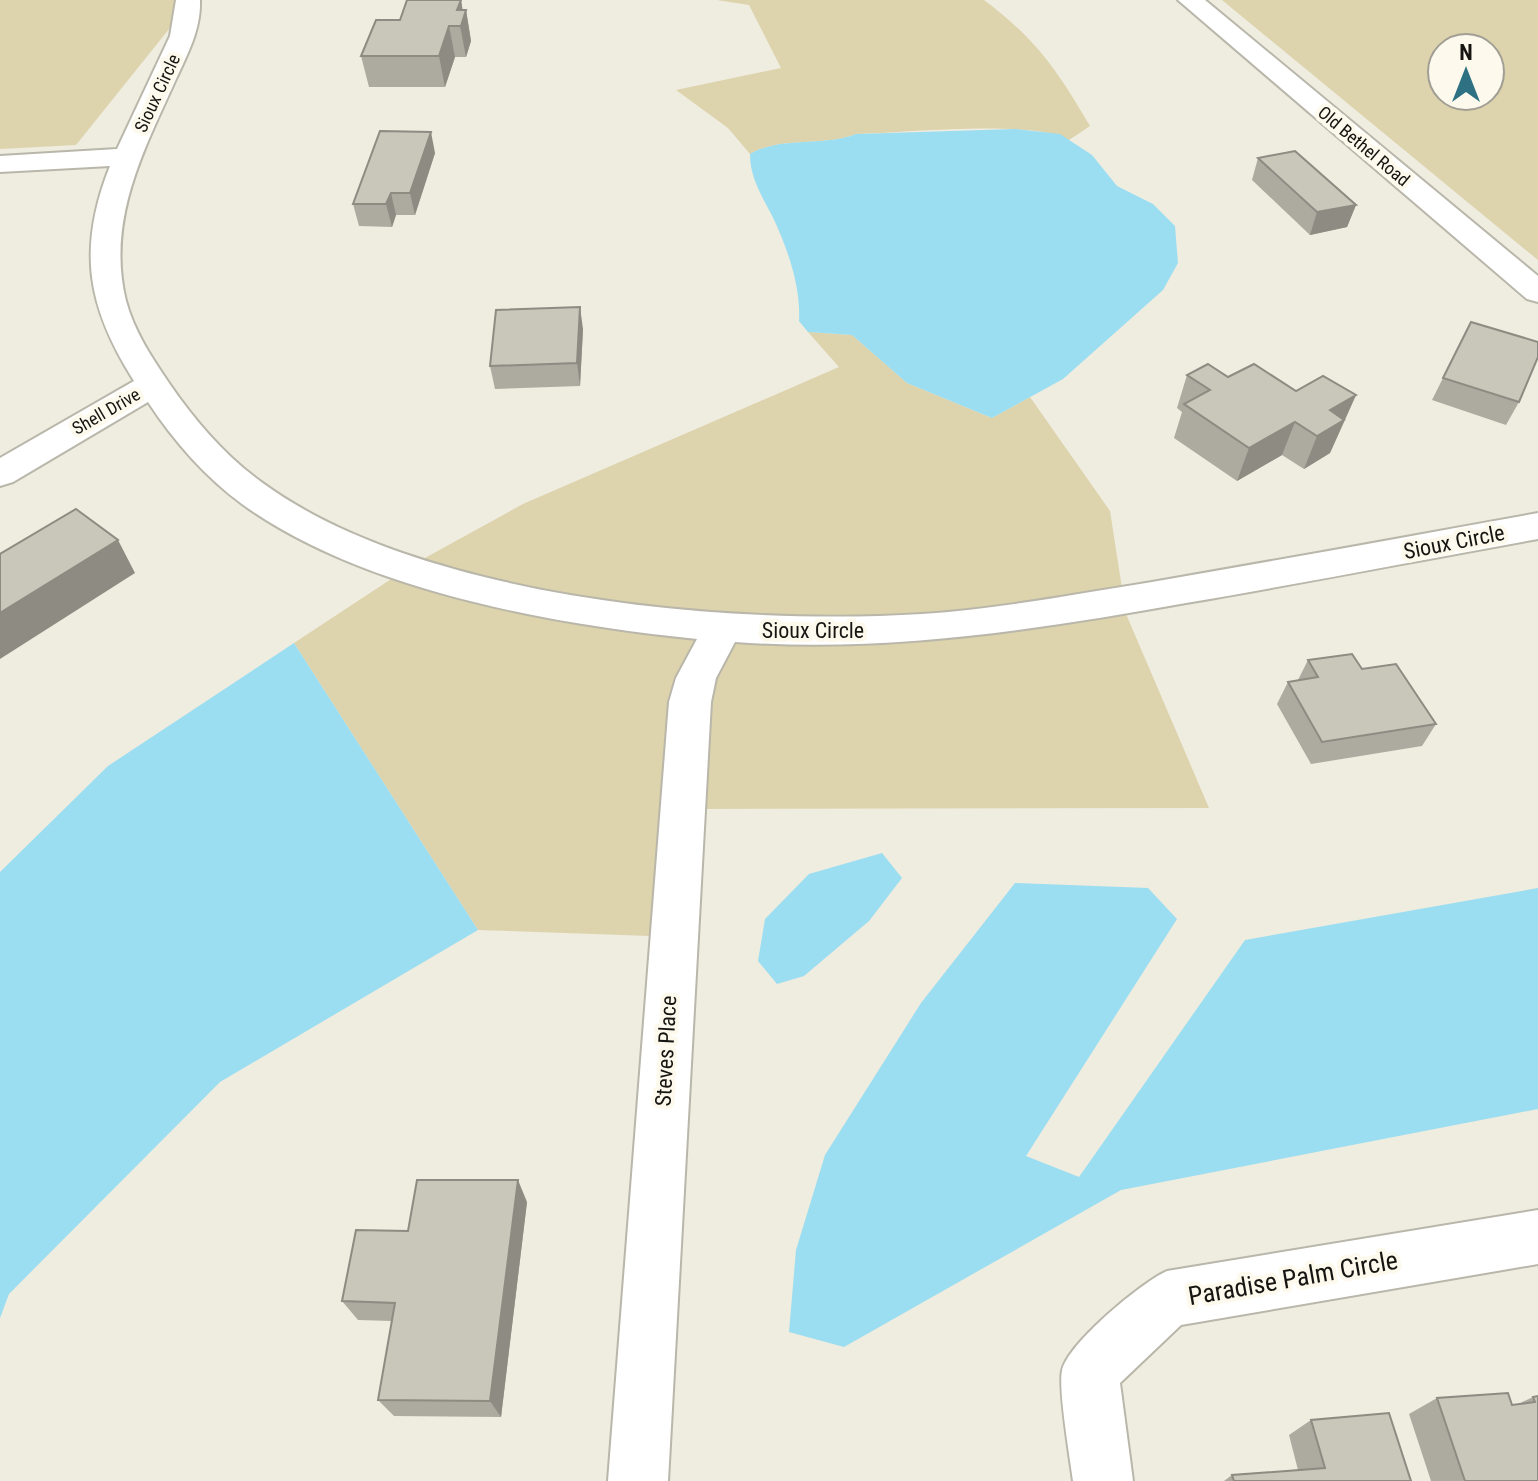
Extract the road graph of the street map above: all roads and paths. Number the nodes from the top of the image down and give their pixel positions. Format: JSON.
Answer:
{"nodes":[{"id":1,"x":188,"y":0,"type":"edge"},
{"id":2,"x":1190,"y":0,"type":"edge"},
{"id":3,"x":0,"y":164,"type":"edge"},
{"id":4,"x":122,"y":171,"type":"junction"},
{"id":5,"x":1538,"y":292,"type":"edge"},
{"id":6,"x":153,"y":384,"type":"junction"},
{"id":7,"x":0,"y":474,"type":"edge"},
{"id":8,"x":1538,"y":526,"type":"edge"},
{"id":9,"x":722,"y":629,"type":"junction"},
{"id":10,"x":1538,"y":1237,"type":"edge"},
{"id":11,"x":638,"y":1481,"type":"edge"},
{"id":12,"x":1103,"y":1481,"type":"edge"}],
"edges":[{"from":1,"to":4,"type":"street","name":"Sioux Circle"},
{"from":2,"to":5,"type":"street","name":"Old Bethel Road"},
{"from":3,"to":4,"type":"street"},
{"from":4,"to":6,"type":"street","name":"Shell Drive"},
{"from":6,"to":7,"type":"street","name":"Shell Drive"},
{"from":6,"to":9,"type":"street","name":"Sioux Circle"},
{"from":8,"to":9,"type":"street","name":"Sioux Circle"},
{"from":9,"to":11,"type":"street","name":"Steves Place"},
{"from":10,"to":12,"type":"street","name":"Paradise Palm Circle"}]}
